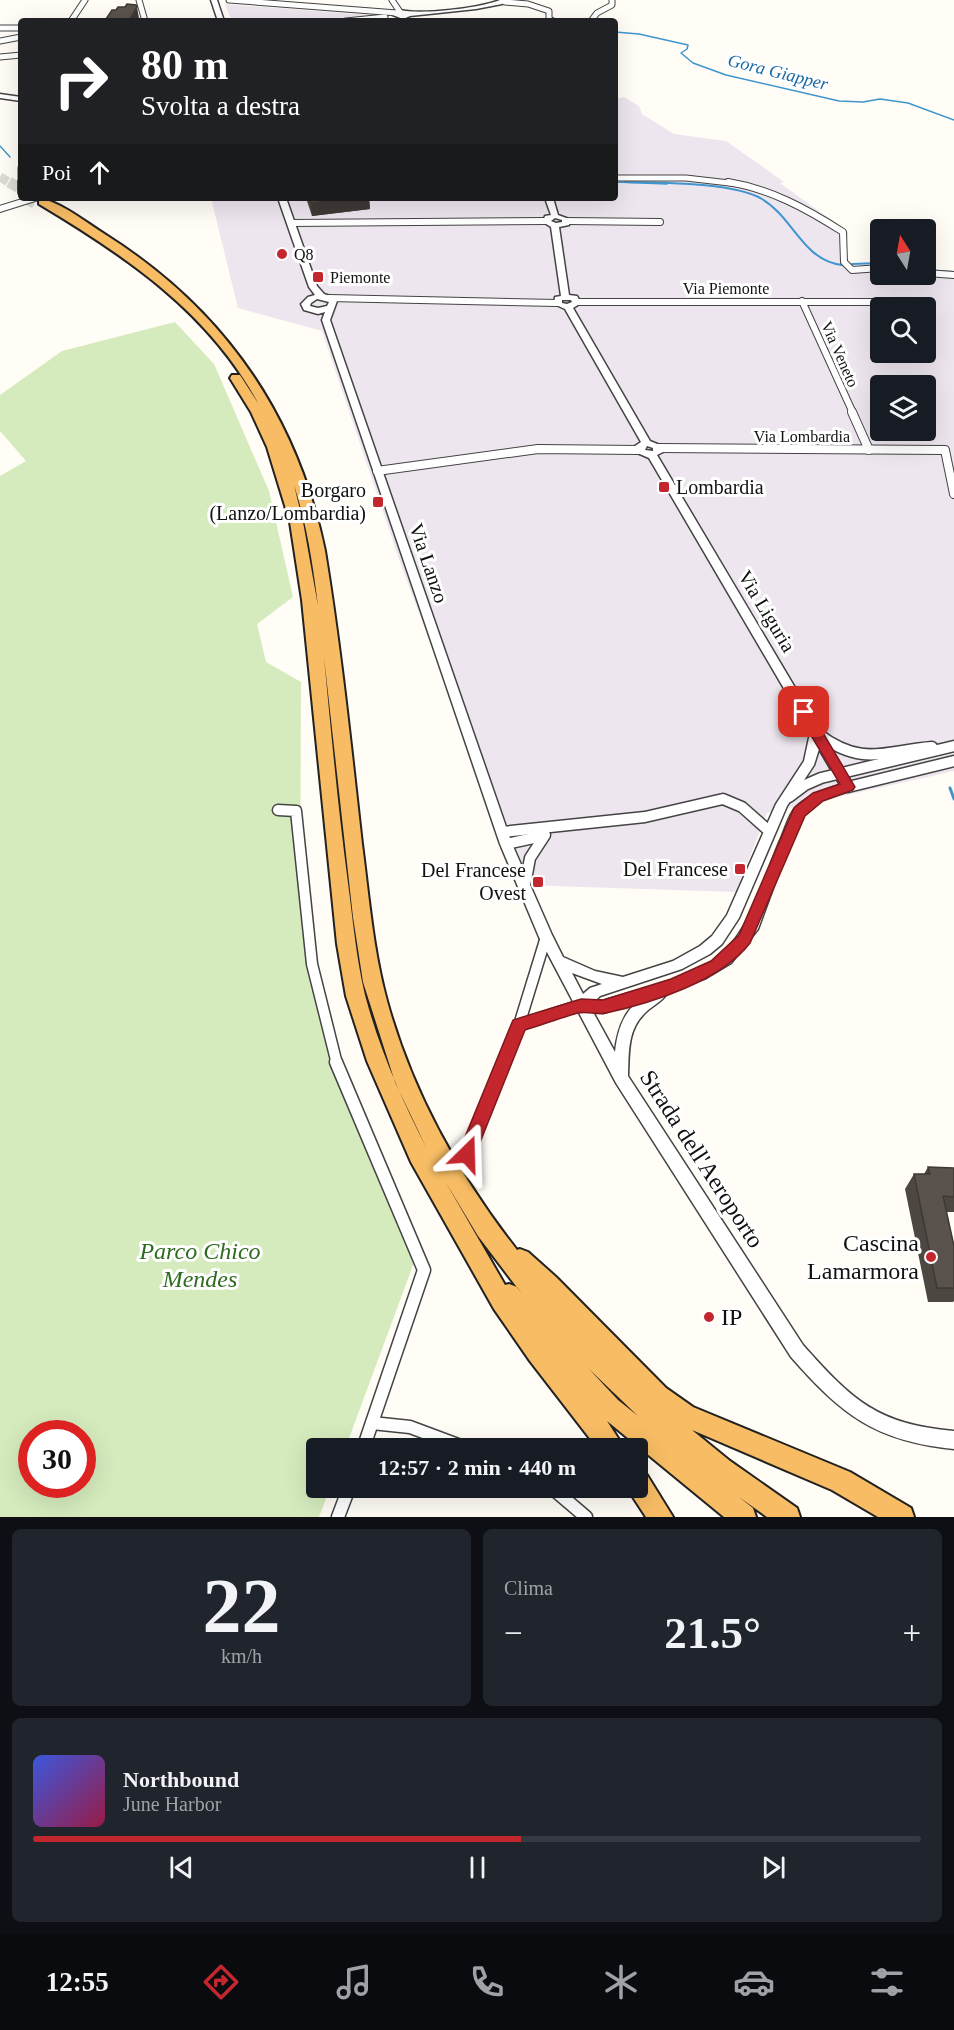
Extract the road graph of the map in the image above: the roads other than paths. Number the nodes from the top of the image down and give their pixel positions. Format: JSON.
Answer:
{"nodes":[{"id":1,"x":85,"y":0,"type":"edge"},
{"id":2,"x":139,"y":0,"type":"edge"},
{"id":3,"x":222,"y":0,"type":"edge"},
{"id":4,"x":229,"y":0,"type":"edge"},
{"id":5,"x":392,"y":0,"type":"edge"},
{"id":6,"x":612,"y":0,"type":"edge"},
{"id":7,"x":505,"y":1,"type":"edge"},
{"id":8,"x":214,"y":2,"type":"edge"},
{"id":9,"x":487,"y":2,"type":"edge"},
{"id":10,"x":402,"y":15,"type":"edge"},
{"id":11,"x":73,"y":18,"type":"edge"},
{"id":12,"x":144,"y":18,"type":"edge"},
{"id":13,"x":220,"y":18,"type":"edge"},
{"id":14,"x":374,"y":18,"type":"edge"},
{"id":15,"x":549,"y":18,"type":"edge"},
{"id":16,"x":593,"y":18,"type":"edge"},
{"id":17,"x":0,"y":19,"type":"edge"},
{"id":18,"x":0,"y":28,"type":"edge"},
{"id":19,"x":18,"y":28,"type":"edge"},
{"id":20,"x":18,"y":28,"type":"edge"},
{"id":21,"x":18,"y":38,"type":"edge"},
{"id":22,"x":0,"y":41,"type":"edge"},
{"id":23,"x":18,"y":55,"type":"edge"},
{"id":24,"x":0,"y":57,"type":"edge"},
{"id":25,"x":4,"y":97,"type":"edge"},
{"id":26,"x":18,"y":104,"type":"edge"},
{"id":27,"x":618,"y":178,"type":"edge"},
{"id":28,"x":24,"y":201,"type":"edge"},
{"id":29,"x":33,"y":201,"type":"tunnel mouth"},
{"id":30,"x":34,"y":201,"type":"tunnel mouth"},
{"id":31,"x":283,"y":201,"type":"edge"},
{"id":32,"x":550,"y":201,"type":"edge"},
{"id":33,"x":0,"y":209,"type":"edge"},
{"id":34,"x":555,"y":216,"type":"junction"},
{"id":35,"x":546,"y":221,"type":"junction"},
{"id":36,"x":566,"y":221,"type":"junction"},
{"id":37,"x":660,"y":222,"type":"dead end"},
{"id":38,"x":291,"y":223,"type":"junction"},
{"id":39,"x":555,"y":226,"type":"junction"},
{"id":40,"x":870,"y":269,"type":"edge"},
{"id":41,"x":936,"y":274,"type":"edge"},
{"id":42,"x":954,"y":275,"type":"edge"},
{"id":43,"x":313,"y":287,"type":"junction"},
{"id":44,"x":566,"y":297,"type":"junction"},
{"id":45,"x":311,"y":298,"type":"junction"},
{"id":46,"x":802,"y":301,"type":"junction"},
{"id":47,"x":328,"y":302,"type":"junction"},
{"id":48,"x":577,"y":302,"type":"junction"},
{"id":49,"x":870,"y":302,"type":"edge"},
{"id":50,"x":557,"y":303,"type":"junction"},
{"id":51,"x":568,"y":307,"type":"junction"},
{"id":52,"x":314,"y":310,"type":"junction"},
{"id":53,"x":326,"y":320,"type":"junction"},
{"id":54,"x":643,"y":446,"type":"junction"},
{"id":55,"x":868,"y":450,"type":"junction"},
{"id":56,"x":656,"y":452,"type":"junction"},
{"id":57,"x":377,"y":471,"type":"junction"},
{"id":58,"x":954,"y":494,"type":"edge"},
{"id":59,"x":816,"y":732,"type":"junction"},
{"id":60,"x":952,"y":747,"type":"edge"},
{"id":61,"x":954,"y":761,"type":"edge"},
{"id":62,"x":840,"y":773,"type":"junction"},
{"id":63,"x":848,"y":787,"type":"junction"},
{"id":64,"x":782,"y":804,"type":"junction"},
{"id":65,"x":278,"y":810,"type":"dead end"},
{"id":66,"x":498,"y":818,"type":"joint"},
{"id":67,"x":564,"y":825,"type":"junction"},
{"id":68,"x":769,"y":831,"type":"junction"},
{"id":69,"x":545,"y":835,"type":"junction"},
{"id":70,"x":504,"y":838,"type":"junction"},
{"id":71,"x":525,"y":891,"type":"junction"},
{"id":72,"x":546,"y":938,"type":"junction"},
{"id":73,"x":557,"y":960,"type":"junction"},
{"id":74,"x":626,"y":982,"type":"junction"},
{"id":75,"x":675,"y":984,"type":"junction"},
{"id":76,"x":581,"y":1005,"type":"junction"},
{"id":77,"x":519,"y":1025,"type":"junction"},
{"id":78,"x":621,"y":1078,"type":"junction"},
{"id":79,"x":467,"y":1154,"type":"dead end"},
{"id":80,"x":492,"y":1236,"type":"junction"},
{"id":81,"x":468,"y":1242,"type":"junction"},
{"id":82,"x":372,"y":1423,"type":"junction"},
{"id":83,"x":367,"y":1438,"type":"edge"},
{"id":84,"x":441,"y":1438,"type":"edge"},
{"id":85,"x":605,"y":1438,"type":"edge"},
{"id":86,"x":954,"y":1440,"type":"edge"},
{"id":87,"x":345,"y":1498,"type":"edge"},
{"id":88,"x":564,"y":1498,"type":"edge"},
{"id":89,"x":648,"y":1498,"type":"edge"},
{"id":90,"x":338,"y":1517,"type":"edge"},
{"id":91,"x":586,"y":1517,"type":"edge"},
{"id":92,"x":661,"y":1517,"type":"edge"},
{"id":93,"x":744,"y":1517,"type":"edge"},
{"id":94,"x":788,"y":1517,"type":"edge"},
{"id":95,"x":902,"y":1517,"type":"edge"}],
"edges":[{"from":1,"to":11,"type":"street"},
{"from":2,"to":12,"type":"street"},
{"from":3,"to":8,"type":"street"},
{"from":4,"to":10,"type":"street"},
{"from":5,"to":10,"type":"street"},
{"from":6,"to":16,"type":"street"},
{"from":7,"to":9,"type":"street"},
{"from":7,"to":15,"type":"street"},
{"from":8,"to":13,"type":"street"},
{"from":9,"to":10,"type":"street"},
{"from":10,"to":14,"type":"street"},
{"from":17,"to":19,"type":"street"},
{"from":18,"to":20,"type":"street"},
{"from":21,"to":22,"type":"street"},
{"from":23,"to":24,"type":"street"},
{"from":25,"to":26,"type":"street"},
{"from":27,"to":40,"type":"street"},
{"from":28,"to":33,"type":"street"},
{"from":29,"to":81,"type":"highway"},
{"from":30,"to":80,"type":"highway"},
{"from":31,"to":38,"type":"street"},
{"from":32,"to":34,"type":"street"},
{"from":34,"to":35,"type":"street"},
{"from":34,"to":36,"type":"street"},
{"from":35,"to":38,"type":"street"},
{"from":35,"to":39,"type":"street"},
{"from":36,"to":37,"type":"street"},
{"from":36,"to":39,"type":"street"},
{"from":38,"to":43,"type":"street"},
{"from":39,"to":44,"type":"street"},
{"from":41,"to":42,"type":"street"},
{"from":43,"to":45,"type":"street"},
{"from":43,"to":47,"type":"street"},
{"from":44,"to":48,"type":"street"},
{"from":44,"to":50,"type":"street"},
{"from":45,"to":47,"type":"street"},
{"from":45,"to":52,"type":"street"},
{"from":46,"to":48,"type":"street","name":"Via Piemonte"},
{"from":46,"to":49,"type":"street","name":"Via Piemonte"},
{"from":46,"to":55,"type":"street","name":"Via Veneto"},
{"from":47,"to":50,"type":"street"},
{"from":47,"to":52,"type":"street"},
{"from":47,"to":53,"type":"street"},
{"from":48,"to":51,"type":"street"},
{"from":50,"to":51,"type":"street"},
{"from":51,"to":54,"type":"street"},
{"from":52,"to":53,"type":"street"},
{"from":53,"to":57,"type":"street","name":"Via Lanzo"},
{"from":54,"to":56,"type":"street"},
{"from":54,"to":57,"type":"street"},
{"from":55,"to":56,"type":"street","name":"Via Lombardia"},
{"from":55,"to":58,"type":"street","name":"Via Lombardia"},
{"from":56,"to":59,"type":"street","name":"Via Liguria"},
{"from":57,"to":66,"type":"street","name":"Via Lanzo"},
{"from":59,"to":60,"type":"street"},
{"from":59,"to":62,"type":"street","name":"Via Liguria"},
{"from":59,"to":64,"type":"street"},
{"from":60,"to":62,"type":"street"},
{"from":61,"to":63,"type":"street"},
{"from":62,"to":63,"type":"street","name":"Via Liguria"},
{"from":62,"to":64,"type":"street"},
{"from":63,"to":75,"type":"street"},
{"from":64,"to":68,"type":"street"},
{"from":65,"to":82,"type":"street"},
{"from":66,"to":70,"type":"street","name":"Strada dell'Aeroporto"},
{"from":67,"to":68,"type":"street"},
{"from":67,"to":69,"type":"street"},
{"from":67,"to":70,"type":"street"},
{"from":68,"to":74,"type":"street"},
{"from":69,"to":70,"type":"street"},
{"from":69,"to":71,"type":"street"},
{"from":70,"to":71,"type":"street","name":"Strada dell'Aeroporto"},
{"from":71,"to":72,"type":"street","name":"Strada dell'Aeroporto"},
{"from":72,"to":73,"type":"street","name":"Strada dell'Aeroporto"},
{"from":72,"to":77,"type":"street"},
{"from":73,"to":74,"type":"street"},
{"from":73,"to":76,"type":"street","name":"Strada dell'Aeroporto"},
{"from":74,"to":76,"type":"street"},
{"from":75,"to":76,"type":"street"},
{"from":75,"to":78,"type":"street"},
{"from":76,"to":77,"type":"street"},
{"from":76,"to":78,"type":"street","name":"Strada dell'Aeroporto"},
{"from":77,"to":79,"type":"street"},
{"from":78,"to":86,"type":"street","name":"Strada dell'Aeroporto"},
{"from":80,"to":94,"type":"highway"},
{"from":80,"to":95,"type":"highway"},
{"from":81,"to":85,"type":"highway"},
{"from":81,"to":93,"type":"highway"},
{"from":82,"to":83,"type":"street"},
{"from":82,"to":84,"type":"street"},
{"from":87,"to":90,"type":"street"},
{"from":88,"to":91,"type":"street"},
{"from":89,"to":92,"type":"highway"}]}
